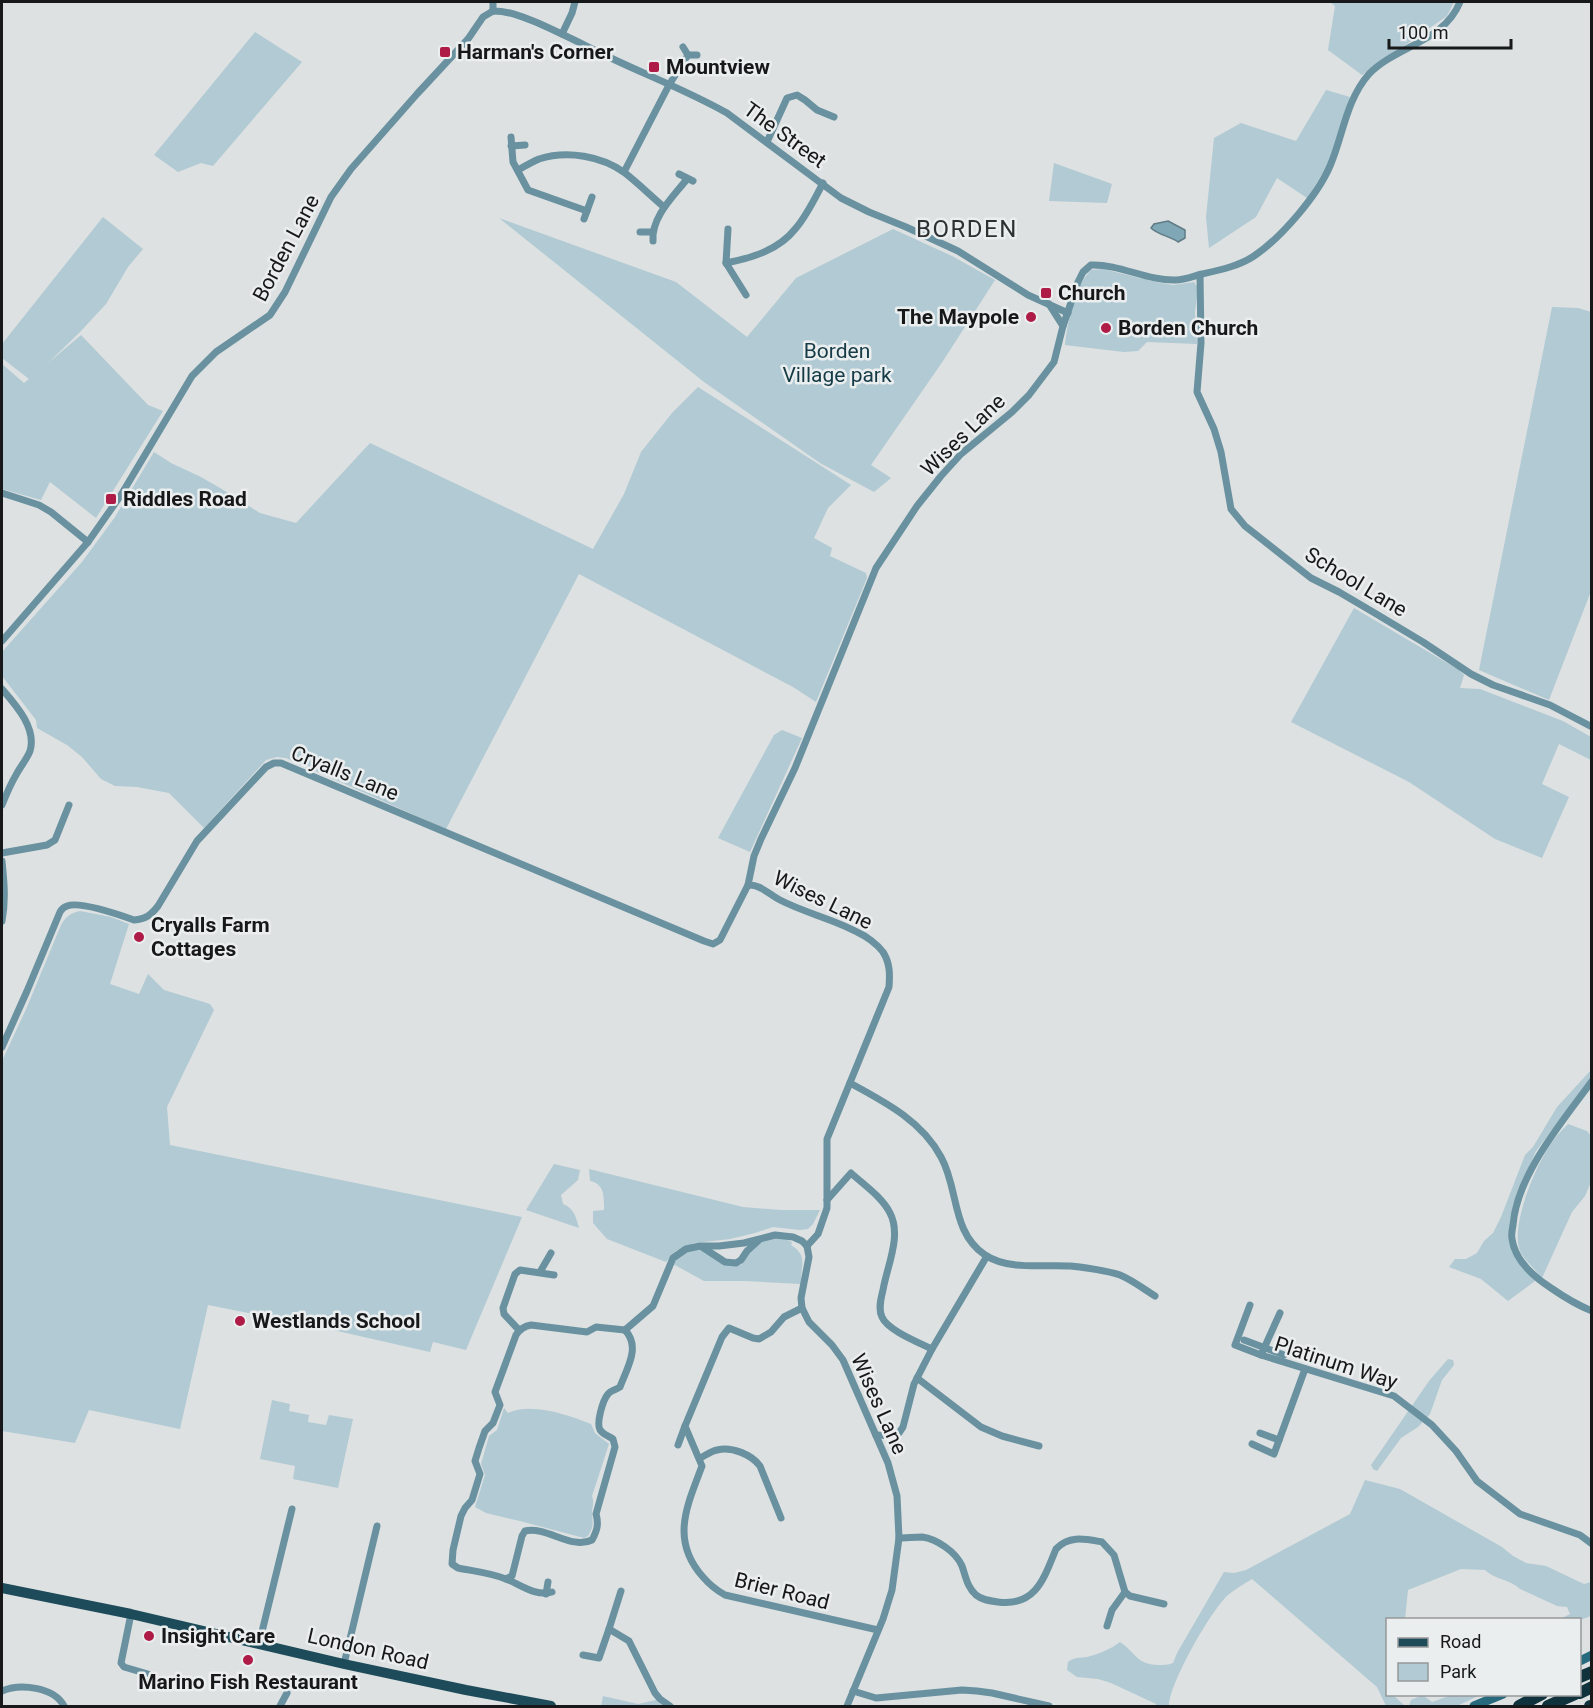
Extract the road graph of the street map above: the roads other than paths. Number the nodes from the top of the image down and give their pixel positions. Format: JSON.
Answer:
{"nodes":[{"id":1,"x":493,"y":2,"type":"edge"},
{"id":2,"x":575,"y":2,"type":"edge"},
{"id":3,"x":1460,"y":2,"type":"edge"},
{"id":4,"x":493,"y":11,"type":"junction"},
{"id":5,"x":562,"y":34,"type":"junction"},
{"id":6,"x":683,"y":47,"type":"dead end"},
{"id":7,"x":669,"y":85,"type":"junction"},
{"id":8,"x":834,"y":117,"type":"dead end"},
{"id":9,"x":511,"y":137,"type":"dead end"},
{"id":10,"x":767,"y":142,"type":"junction"},
{"id":11,"x":525,"y":145,"type":"dead end"},
{"id":12,"x":511,"y":146,"type":"junction"},
{"id":13,"x":518,"y":170,"type":"junction"},
{"id":14,"x":624,"y":172,"type":"junction"},
{"id":15,"x":679,"y":174,"type":"dead end"},
{"id":16,"x":823,"y":183,"type":"junction"},
{"id":17,"x":592,"y":197,"type":"dead end"},
{"id":18,"x":664,"y":207,"type":"junction"},
{"id":19,"x":587,"y":211,"type":"junction"},
{"id":20,"x":584,"y":219,"type":"dead end"},
{"id":21,"x":728,"y":229,"type":"dead end"},
{"id":22,"x":640,"y":232,"type":"dead end"},
{"id":23,"x":652,"y":232,"type":"junction"},
{"id":24,"x":653,"y":241,"type":"dead end"},
{"id":25,"x":726,"y":263,"type":"junction"},
{"id":26,"x":1200,"y":275,"type":"junction"},
{"id":27,"x":746,"y":294,"type":"dead end"},
{"id":28,"x":1049,"y":304,"type":"junction"},
{"id":29,"x":1068,"y":313,"type":"junction"},
{"id":30,"x":1063,"y":326,"type":"junction"},
{"id":31,"x":2,"y":493,"type":"edge"},
{"id":32,"x":88,"y":542,"type":"junction"},
{"id":33,"x":2,"y":641,"type":"edge"},
{"id":34,"x":2,"y":688,"type":"edge"},
{"id":35,"x":1592,"y":727,"type":"edge"},
{"id":36,"x":2,"y":805,"type":"edge"},
{"id":37,"x":69,"y":805,"type":"dead end"},
{"id":38,"x":2,"y":853,"type":"edge"},
{"id":39,"x":2,"y":861,"type":"edge"},
{"id":40,"x":748,"y":885,"type":"junction"},
{"id":41,"x":2,"y":921,"type":"edge"},
{"id":42,"x":2,"y":1047,"type":"edge"},
{"id":43,"x":1592,"y":1081,"type":"edge"},
{"id":44,"x":850,"y":1083,"type":"junction"},
{"id":45,"x":827,"y":1200,"type":"junction"},
{"id":46,"x":760,"y":1239,"type":"junction"},
{"id":47,"x":700,"y":1246,"type":"junction"},
{"id":48,"x":807,"y":1246,"type":"junction"},
{"id":49,"x":551,"y":1253,"type":"dead end"},
{"id":50,"x":987,"y":1256,"type":"junction"},
{"id":51,"x":540,"y":1272,"type":"junction"},
{"id":52,"x":554,"y":1275,"type":"dead end"},
{"id":53,"x":1155,"y":1296,"type":"dead end"},
{"id":54,"x":1250,"y":1305,"type":"dead end"},
{"id":55,"x":801,"y":1308,"type":"junction"},
{"id":56,"x":1592,"y":1311,"type":"edge"},
{"id":57,"x":1280,"y":1313,"type":"dead end"},
{"id":58,"x":519,"y":1330,"type":"junction"},
{"id":59,"x":625,"y":1330,"type":"junction"},
{"id":60,"x":1244,"y":1340,"type":"dead end"},
{"id":61,"x":1265,"y":1348,"type":"junction"},
{"id":62,"x":932,"y":1349,"type":"junction"},
{"id":63,"x":1284,"y":1355,"type":"dead end"},
{"id":64,"x":1261,"y":1356,"type":"junction"},
{"id":65,"x":1305,"y":1369,"type":"junction"},
{"id":66,"x":917,"y":1378,"type":"junction"},
{"id":67,"x":685,"y":1426,"type":"junction"},
{"id":68,"x":1260,"y":1432,"type":"dead end"},
{"id":69,"x":876,"y":1435,"type":"junction"},
{"id":70,"x":1279,"y":1440,"type":"junction"},
{"id":71,"x":1252,"y":1444,"type":"dead end"},
{"id":72,"x":678,"y":1445,"type":"dead end"},
{"id":73,"x":1039,"y":1446,"type":"dead end"},
{"id":74,"x":700,"y":1458,"type":"junction"},
{"id":75,"x":292,"y":1509,"type":"dead end"},
{"id":76,"x":781,"y":1518,"type":"dead end"},
{"id":77,"x":377,"y":1526,"type":"dead end"},
{"id":78,"x":899,"y":1538,"type":"junction"},
{"id":79,"x":1592,"y":1544,"type":"edge"},
{"id":80,"x":506,"y":1579,"type":"junction"},
{"id":81,"x":548,"y":1582,"type":"dead end"},
{"id":82,"x":2,"y":1588,"type":"edge"},
{"id":83,"x":621,"y":1591,"type":"dead end"},
{"id":84,"x":1125,"y":1592,"type":"junction"},
{"id":85,"x":1164,"y":1604,"type":"dead end"},
{"id":86,"x":130,"y":1614,"type":"junction"},
{"id":87,"x":1107,"y":1626,"type":"dead end"},
{"id":88,"x":609,"y":1629,"type":"junction"},
{"id":89,"x":878,"y":1630,"type":"junction"},
{"id":90,"x":259,"y":1644,"type":"junction"},
{"id":91,"x":583,"y":1655,"type":"dead end"},
{"id":92,"x":344,"y":1664,"type":"junction"},
{"id":93,"x":148,"y":1674,"type":"dead end"},
{"id":94,"x":2,"y":1691,"type":"edge"},
{"id":95,"x":853,"y":1691,"type":"junction"},
{"id":96,"x":287,"y":1693,"type":"dead end"},
{"id":97,"x":1501,"y":1696,"type":"edge"},
{"id":98,"x":1540,"y":1696,"type":"edge"},
{"id":99,"x":1573,"y":1696,"type":"edge"},
{"id":100,"x":64,"y":1707,"type":"edge"},
{"id":101,"x":280,"y":1707,"type":"edge"},
{"id":102,"x":551,"y":1707,"type":"edge"},
{"id":103,"x":670,"y":1707,"type":"edge"},
{"id":104,"x":847,"y":1707,"type":"edge"},
{"id":105,"x":1049,"y":1707,"type":"edge"},
{"id":106,"x":1474,"y":1707,"type":"edge"},
{"id":107,"x":1518,"y":1707,"type":"edge"},
{"id":108,"x":1548,"y":1707,"type":"edge"}],
"edges":[{"from":1,"to":4,"type":"street"},
{"from":2,"to":5,"type":"street"},
{"from":3,"to":26,"type":"street"},
{"from":4,"to":5,"type":"street","name":"The Street"},
{"from":4,"to":32,"type":"street","name":"Borden Lane"},
{"from":5,"to":7,"type":"street","name":"The Street"},
{"from":6,"to":7,"type":"street"},
{"from":7,"to":10,"type":"street","name":"The Street"},
{"from":7,"to":14,"type":"street"},
{"from":8,"to":10,"type":"street"},
{"from":9,"to":12,"type":"street"},
{"from":10,"to":16,"type":"street","name":"The Street"},
{"from":11,"to":12,"type":"street"},
{"from":12,"to":13,"type":"street"},
{"from":13,"to":14,"type":"street"},
{"from":13,"to":19,"type":"street"},
{"from":14,"to":18,"type":"street"},
{"from":15,"to":18,"type":"street"},
{"from":16,"to":25,"type":"street"},
{"from":16,"to":28,"type":"street","name":"The Street"},
{"from":17,"to":19,"type":"street"},
{"from":18,"to":23,"type":"street"},
{"from":19,"to":20,"type":"street"},
{"from":21,"to":25,"type":"street"},
{"from":22,"to":23,"type":"street"},
{"from":23,"to":24,"type":"street"},
{"from":25,"to":27,"type":"street"},
{"from":26,"to":29,"type":"street","name":"Wises Lane"},
{"from":26,"to":35,"type":"street","name":"School Lane"},
{"from":28,"to":29,"type":"street","name":"The Street"},
{"from":28,"to":30,"type":"street"},
{"from":29,"to":30,"type":"street","name":"Wises Lane"},
{"from":30,"to":40,"type":"street","name":"Wises Lane"},
{"from":31,"to":32,"type":"street"},
{"from":32,"to":33,"type":"street","name":"Borden Lane"},
{"from":34,"to":36,"type":"street"},
{"from":37,"to":38,"type":"street"},
{"from":39,"to":41,"type":"street"},
{"from":40,"to":42,"type":"street","name":"Cryalls Lane"},
{"from":40,"to":44,"type":"street","name":"Wises Lane"},
{"from":43,"to":56,"type":"street"},
{"from":44,"to":45,"type":"street","name":"Wises Lane"},
{"from":44,"to":50,"type":"street"},
{"from":45,"to":48,"type":"street","name":"Wises Lane"},
{"from":45,"to":62,"type":"street"},
{"from":46,"to":47,"type":"street"},
{"from":46,"to":47,"type":"street"},
{"from":46,"to":48,"type":"street"},
{"from":47,"to":59,"type":"street"},
{"from":48,"to":55,"type":"street","name":"Wises Lane"},
{"from":49,"to":51,"type":"street"},
{"from":50,"to":53,"type":"street"},
{"from":50,"to":62,"type":"street"},
{"from":51,"to":52,"type":"street"},
{"from":51,"to":58,"type":"street"},
{"from":54,"to":64,"type":"street","name":"Platinum Way"},
{"from":55,"to":67,"type":"street"},
{"from":55,"to":69,"type":"street","name":"Wises Lane"},
{"from":57,"to":61,"type":"street"},
{"from":58,"to":59,"type":"street"},
{"from":58,"to":80,"type":"street"},
{"from":59,"to":80,"type":"street"},
{"from":60,"to":61,"type":"street"},
{"from":61,"to":63,"type":"street"},
{"from":61,"to":64,"type":"street"},
{"from":62,"to":66,"type":"street"},
{"from":64,"to":65,"type":"street","name":"Platinum Way"},
{"from":65,"to":70,"type":"street"},
{"from":65,"to":79,"type":"street","name":"Platinum Way"},
{"from":66,"to":69,"type":"street"},
{"from":66,"to":73,"type":"street"},
{"from":67,"to":72,"type":"street"},
{"from":67,"to":74,"type":"street"},
{"from":68,"to":70,"type":"street"},
{"from":69,"to":78,"type":"street","name":"Wises Lane"},
{"from":70,"to":71,"type":"street"},
{"from":74,"to":76,"type":"street"},
{"from":74,"to":89,"type":"street","name":"Brier Road"},
{"from":75,"to":90,"type":"street"},
{"from":77,"to":92,"type":"street"},
{"from":78,"to":84,"type":"street"},
{"from":78,"to":89,"type":"street","name":"Wises Lane"},
{"from":80,"to":81,"type":"street"},
{"from":82,"to":86,"type":"main road","name":"London Road"},
{"from":83,"to":88,"type":"street"},
{"from":84,"to":85,"type":"street"},
{"from":84,"to":87,"type":"street"},
{"from":86,"to":90,"type":"main road","name":"London Road"},
{"from":86,"to":93,"type":"street"},
{"from":88,"to":91,"type":"street"},
{"from":88,"to":103,"type":"street"},
{"from":89,"to":95,"type":"street","name":"Wises Lane"},
{"from":90,"to":92,"type":"main road","name":"London Road"},
{"from":92,"to":102,"type":"main road","name":"London Road"},
{"from":94,"to":100,"type":"street"},
{"from":95,"to":104,"type":"street","name":"Wises Lane"},
{"from":95,"to":105,"type":"street"},
{"from":96,"to":101,"type":"street"},
{"from":97,"to":106,"type":"street"},
{"from":98,"to":107,"type":"highway"},
{"from":99,"to":108,"type":"highway"}]}
